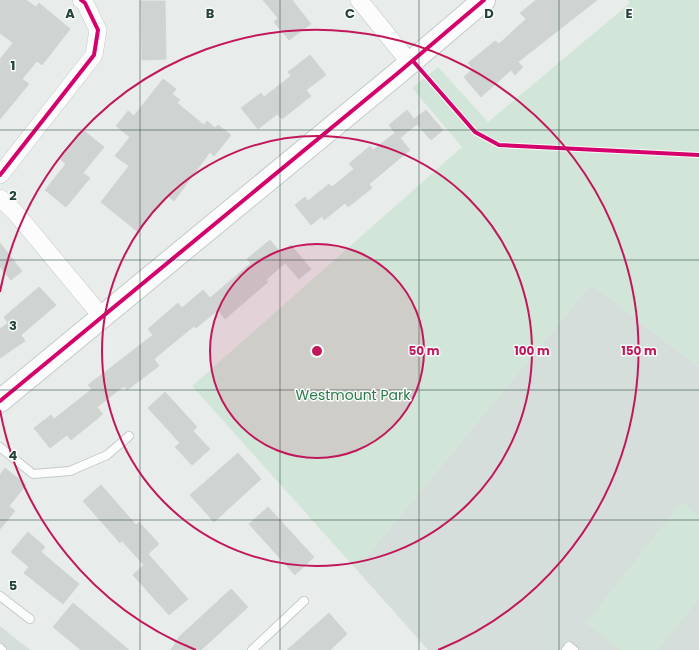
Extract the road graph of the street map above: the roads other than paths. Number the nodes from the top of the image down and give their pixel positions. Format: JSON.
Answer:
{"nodes":[{"id":1,"x":81,"y":0,"type":"edge"},
{"id":2,"x":359,"y":0,"type":"edge"},
{"id":3,"x":484,"y":0,"type":"edge"},
{"id":4,"x":410,"y":62,"type":"junction"},
{"id":5,"x":0,"y":175,"type":"edge"},
{"id":6,"x":0,"y":198,"type":"edge"},
{"id":7,"x":102,"y":317,"type":"junction"},
{"id":8,"x":0,"y":401,"type":"edge"},
{"id":9,"x":129,"y":436,"type":"dead end"},
{"id":10,"x":0,"y":447,"type":"edge"},
{"id":11,"x":0,"y":596,"type":"edge"},
{"id":12,"x":304,"y":601,"type":"dead end"},
{"id":13,"x":30,"y":619,"type":"dead end"},
{"id":14,"x":252,"y":650,"type":"edge"},
{"id":15,"x":566,"y":650,"type":"edge"},
{"id":16,"x":574,"y":650,"type":"edge"}],
"edges":[{"from":1,"to":5,"type":"street"},
{"from":2,"to":4,"type":"street"},
{"from":3,"to":4,"type":"street"},
{"from":4,"to":7,"type":"street"},
{"from":6,"to":7,"type":"street"},
{"from":7,"to":8,"type":"street"},
{"from":9,"to":10,"type":"lane"},
{"from":11,"to":13,"type":"lane"},
{"from":12,"to":14,"type":"lane"},
{"from":15,"to":16,"type":"lane"}]}
